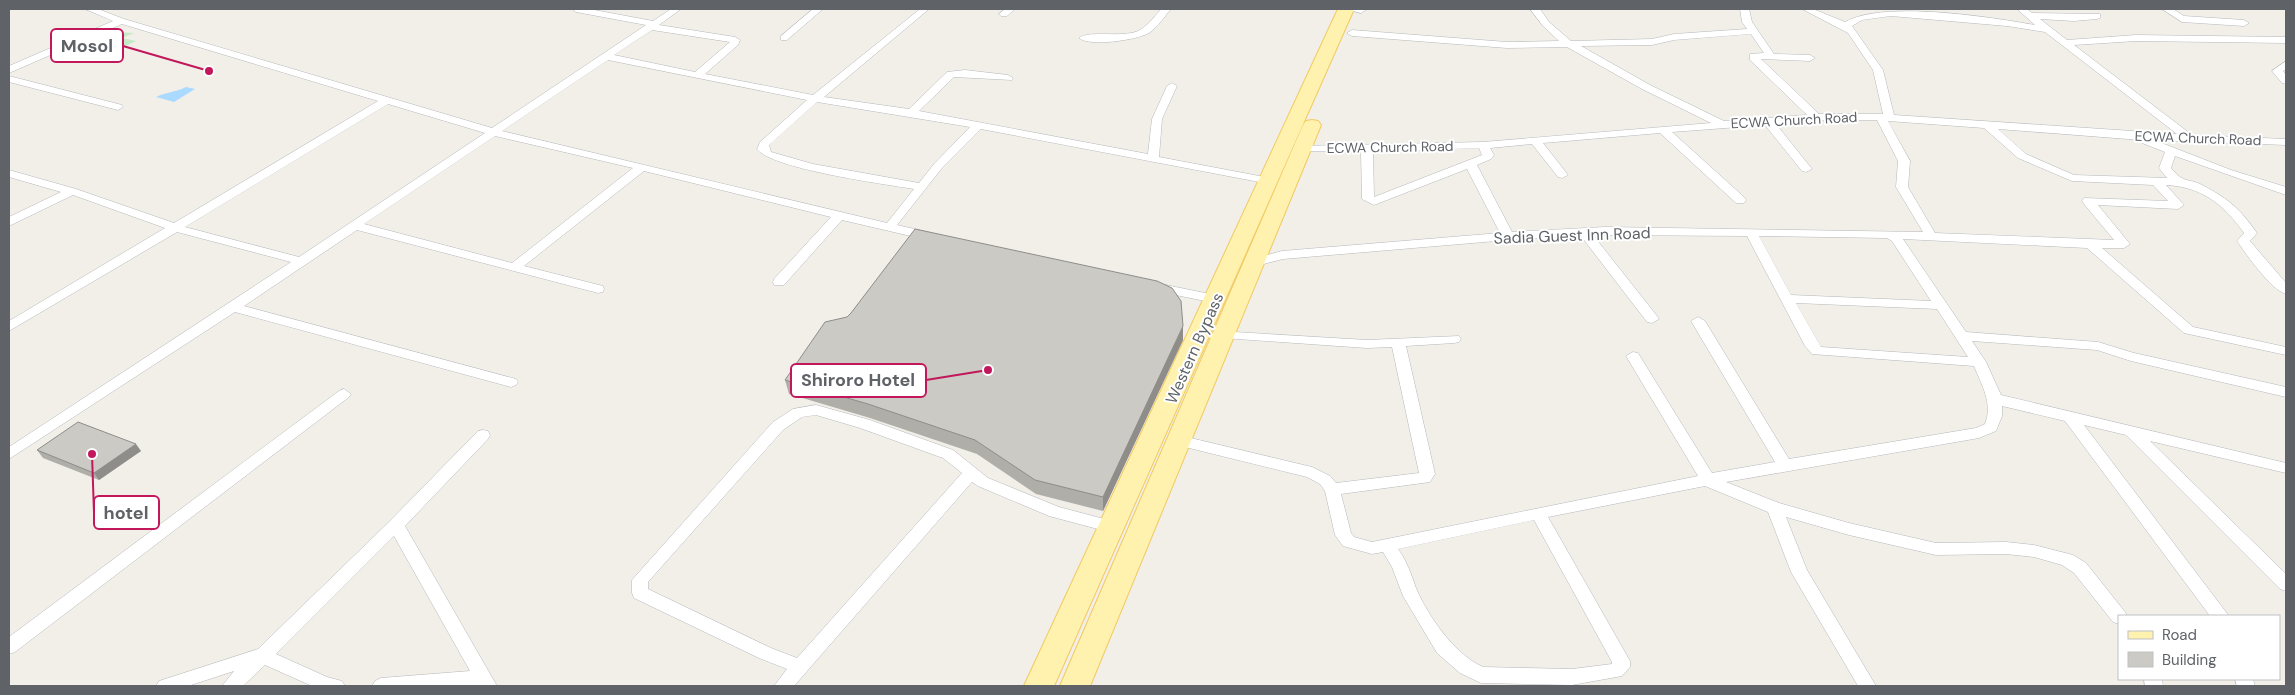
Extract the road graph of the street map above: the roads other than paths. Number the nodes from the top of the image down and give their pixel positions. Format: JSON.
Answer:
{"nodes":[{"id":1,"x":90,"y":9,"type":"edge"},
{"id":2,"x":576,"y":9,"type":"edge"},
{"id":3,"x":677,"y":9,"type":"edge"},
{"id":4,"x":818,"y":9,"type":"edge"},
{"id":5,"x":925,"y":9,"type":"edge"},
{"id":6,"x":1166,"y":9,"type":"edge"},
{"id":7,"x":1355,"y":9,"type":"edge"},
{"id":8,"x":1535,"y":9,"type":"edge"},
{"id":9,"x":1745,"y":9,"type":"edge"},
{"id":10,"x":1806,"y":9,"type":"edge"},
{"id":11,"x":2022,"y":9,"type":"edge"},
{"id":12,"x":2167,"y":9,"type":"edge"},
{"id":13,"x":1891,"y":11,"type":"edge"},
{"id":14,"x":2030,"y":16,"type":"junction"},
{"id":15,"x":2097,"y":16,"type":"dead end"},
{"id":16,"x":121,"y":20,"type":"junction"},
{"id":17,"x":2192,"y":20,"type":"junction"},
{"id":18,"x":2244,"y":23,"type":"dead end"},
{"id":19,"x":652,"y":25,"type":"junction"},
{"id":20,"x":1845,"y":26,"type":"junction"},
{"id":21,"x":2046,"y":29,"type":"junction"},
{"id":22,"x":1752,"y":31,"type":"junction"},
{"id":23,"x":1352,"y":33,"type":"junction"},
{"id":24,"x":784,"y":38,"type":"dead end"},
{"id":25,"x":1084,"y":38,"type":"dead end"},
{"id":26,"x":2218,"y":40,"type":"junction"},
{"id":27,"x":2286,"y":40,"type":"edge"},
{"id":28,"x":1566,"y":42,"type":"junction"},
{"id":29,"x":2067,"y":43,"type":"junction"},
{"id":30,"x":1770,"y":55,"type":"junction"},
{"id":31,"x":608,"y":57,"type":"junction"},
{"id":32,"x":1810,"y":58,"type":"dead end"},
{"id":33,"x":2286,"y":64,"type":"edge"},
{"id":34,"x":9,"y":70,"type":"edge"},
{"id":35,"x":696,"y":76,"type":"junction"},
{"id":36,"x":1008,"y":78,"type":"dead end"},
{"id":37,"x":9,"y":79,"type":"edge"},
{"id":38,"x":2286,"y":81,"type":"edge"},
{"id":39,"x":1172,"y":86,"type":"dead end"},
{"id":40,"x":816,"y":99,"type":"junction"},
{"id":41,"x":388,"y":100,"type":"junction"},
{"id":42,"x":118,"y":107,"type":"dead end"},
{"id":43,"x":911,"y":113,"type":"junction"},
{"id":44,"x":1816,"y":117,"type":"junction"},
{"id":45,"x":1885,"y":117,"type":"junction"},
{"id":46,"x":1767,"y":120,"type":"junction"},
{"id":47,"x":1721,"y":123,"type":"junction"},
{"id":48,"x":1986,"y":124,"type":"junction"},
{"id":49,"x":978,"y":126,"type":"junction"},
{"id":50,"x":1662,"y":129,"type":"junction"},
{"id":51,"x":492,"y":132,"type":"junction"},
{"id":52,"x":2134,"y":136,"type":"junction"},
{"id":53,"x":2190,"y":139,"type":"junction"},
{"id":54,"x":1535,"y":140,"type":"junction"},
{"id":55,"x":2286,"y":142,"type":"edge"},
{"id":56,"x":1483,"y":145,"type":"junction"},
{"id":57,"x":1301,"y":148,"type":"junction"},
{"id":58,"x":1367,"y":149,"type":"junction"},
{"id":59,"x":2171,"y":150,"type":"junction"},
{"id":60,"x":1153,"y":159,"type":"junction"},
{"id":61,"x":1470,"y":163,"type":"junction"},
{"id":62,"x":641,"y":167,"type":"junction"},
{"id":63,"x":1806,"y":169,"type":"dead end"},
{"id":64,"x":9,"y":173,"type":"edge"},
{"id":65,"x":1562,"y":175,"type":"dead end"},
{"id":66,"x":1270,"y":181,"type":"junction"},
{"id":67,"x":2157,"y":182,"type":"junction"},
{"id":68,"x":2176,"y":182,"type":"junction"},
{"id":69,"x":923,"y":187,"type":"junction"},
{"id":70,"x":72,"y":191,"type":"junction"},
{"id":71,"x":2286,"y":191,"type":"edge"},
{"id":72,"x":1740,"y":200,"type":"dead end"},
{"id":73,"x":839,"y":216,"type":"junction"},
{"id":74,"x":9,"y":222,"type":"edge"},
{"id":75,"x":353,"y":225,"type":"junction"},
{"id":76,"x":173,"y":227,"type":"junction"},
{"id":77,"x":889,"y":228,"type":"junction"},
{"id":78,"x":1584,"y":232,"type":"junction"},
{"id":79,"x":1751,"y":232,"type":"junction"},
{"id":80,"x":914,"y":233,"type":"junction"},
{"id":81,"x":1890,"y":235,"type":"junction"},
{"id":82,"x":1508,"y":236,"type":"junction"},
{"id":83,"x":1931,"y":236,"type":"junction"},
{"id":84,"x":943,"y":240,"type":"edge"},
{"id":85,"x":2090,"y":244,"type":"junction"},
{"id":86,"x":903,"y":248,"type":"edge"},
{"id":87,"x":1267,"y":253,"type":"junction"},
{"id":88,"x":300,"y":261,"type":"junction"},
{"id":89,"x":514,"y":267,"type":"junction"},
{"id":90,"x":779,"y":282,"type":"dead end"},
{"id":91,"x":1145,"y":285,"type":"edge"},
{"id":92,"x":598,"y":289,"type":"dead end"},
{"id":93,"x":2286,"y":290,"type":"edge"},
{"id":94,"x":1215,"y":299,"type":"junction"},
{"id":95,"x":1787,"y":299,"type":"junction"},
{"id":96,"x":1942,"y":305,"type":"junction"},
{"id":97,"x":233,"y":307,"type":"junction"},
{"id":98,"x":1652,"y":319,"type":"dead end"},
{"id":99,"x":1698,"y":321,"type":"dead end"},
{"id":100,"x":9,"y":328,"type":"edge"},
{"id":101,"x":1223,"y":334,"type":"junction"},
{"id":102,"x":1963,"y":336,"type":"junction"},
{"id":103,"x":1454,"y":339,"type":"dead end"},
{"id":104,"x":1398,"y":343,"type":"junction"},
{"id":105,"x":2286,"y":352,"type":"edge"},
{"id":106,"x":1633,"y":356,"type":"dead end"},
{"id":107,"x":1979,"y":362,"type":"junction"},
{"id":108,"x":511,"y":382,"type":"dead end"},
{"id":109,"x":2286,"y":392,"type":"edge"},
{"id":110,"x":344,"y":394,"type":"dead end"},
{"id":111,"x":1995,"y":399,"type":"junction"},
{"id":112,"x":2069,"y":416,"type":"junction"},
{"id":113,"x":2129,"y":430,"type":"junction"},
{"id":114,"x":484,"y":435,"type":"dead end"},
{"id":115,"x":1178,"y":440,"type":"junction"},
{"id":116,"x":9,"y":454,"type":"edge"},
{"id":117,"x":1785,"y":466,"type":"junction"},
{"id":118,"x":2286,"y":468,"type":"edge"},
{"id":119,"x":977,"y":478,"type":"junction"},
{"id":120,"x":1709,"y":481,"type":"junction"},
{"id":121,"x":1332,"y":488,"type":"junction"},
{"id":122,"x":1774,"y":508,"type":"junction"},
{"id":123,"x":1538,"y":513,"type":"junction"},
{"id":124,"x":396,"y":525,"type":"junction"},
{"id":125,"x":1113,"y":527,"type":"junction"},
{"id":126,"x":1387,"y":545,"type":"junction"},
{"id":127,"x":2286,"y":584,"type":"edge"},
{"id":128,"x":2219,"y":615,"type":"edge"},
{"id":129,"x":2118,"y":617,"type":"edge"},
{"id":130,"x":9,"y":647,"type":"edge"},
{"id":131,"x":261,"y":655,"type":"junction"},
{"id":132,"x":801,"y":667,"type":"junction"},
{"id":133,"x":486,"y":682,"type":"edge"},
{"id":134,"x":165,"y":686,"type":"edge"},
{"id":135,"x":231,"y":686,"type":"edge"},
{"id":136,"x":336,"y":686,"type":"edge"},
{"id":137,"x":381,"y":686,"type":"edge"},
{"id":138,"x":783,"y":686,"type":"edge"},
{"id":139,"x":1039,"y":686,"type":"edge"},
{"id":140,"x":1075,"y":686,"type":"edge"},
{"id":141,"x":1867,"y":686,"type":"edge"}],
"edges":[{"from":1,"to":16,"type":"street"},
{"from":2,"to":19,"type":"street"},
{"from":3,"to":19,"type":"street"},
{"from":4,"to":24,"type":"street"},
{"from":5,"to":40,"type":"street"},
{"from":6,"to":25,"type":"street"},
{"from":7,"to":23,"type":"main road","name":"Western Bypass"},
{"from":7,"to":66,"type":"main road","name":"Western Bypass"},
{"from":8,"to":28,"type":"street"},
{"from":9,"to":22,"type":"street"},
{"from":10,"to":20,"type":"street"},
{"from":11,"to":14,"type":"street"},
{"from":12,"to":17,"type":"street"},
{"from":13,"to":20,"type":"street"},
{"from":13,"to":21,"type":"street"},
{"from":14,"to":15,"type":"street"},
{"from":14,"to":21,"type":"street"},
{"from":16,"to":34,"type":"street"},
{"from":16,"to":41,"type":"street"},
{"from":17,"to":18,"type":"street"},
{"from":17,"to":26,"type":"street"},
{"from":19,"to":31,"type":"street"},
{"from":19,"to":35,"type":"street"},
{"from":20,"to":45,"type":"street"},
{"from":21,"to":29,"type":"street"},
{"from":22,"to":28,"type":"street"},
{"from":22,"to":30,"type":"street"},
{"from":23,"to":28,"type":"street"},
{"from":23,"to":57,"type":"main road","name":"Western Bypass"},
{"from":26,"to":27,"type":"street"},
{"from":26,"to":29,"type":"street"},
{"from":28,"to":47,"type":"street"},
{"from":29,"to":53,"type":"street"},
{"from":30,"to":32,"type":"street"},
{"from":30,"to":44,"type":"street"},
{"from":31,"to":35,"type":"street"},
{"from":31,"to":51,"type":"street"},
{"from":33,"to":38,"type":"street"},
{"from":35,"to":40,"type":"street"},
{"from":36,"to":43,"type":"street"},
{"from":37,"to":42,"type":"street"},
{"from":39,"to":60,"type":"street"},
{"from":40,"to":43,"type":"street"},
{"from":40,"to":69,"type":"street"},
{"from":41,"to":51,"type":"street"},
{"from":41,"to":76,"type":"street"},
{"from":43,"to":49,"type":"street"},
{"from":44,"to":45,"type":"street","name":"ECWA Church Road"},
{"from":44,"to":46,"type":"street","name":"ECWA Church Road"},
{"from":45,"to":48,"type":"street","name":"ECWA Church Road"},
{"from":45,"to":83,"type":"street"},
{"from":46,"to":47,"type":"street","name":"ECWA Church Road"},
{"from":46,"to":63,"type":"street"},
{"from":47,"to":50,"type":"street","name":"ECWA Church Road"},
{"from":48,"to":52,"type":"street","name":"ECWA Church Road"},
{"from":48,"to":67,"type":"street"},
{"from":49,"to":60,"type":"street"},
{"from":49,"to":69,"type":"street"},
{"from":50,"to":54,"type":"street","name":"ECWA Church Road"},
{"from":50,"to":72,"type":"street"},
{"from":51,"to":62,"type":"street"},
{"from":51,"to":75,"type":"street"},
{"from":52,"to":53,"type":"street","name":"ECWA Church Road"},
{"from":52,"to":59,"type":"street"},
{"from":53,"to":55,"type":"street","name":"ECWA Church Road"},
{"from":54,"to":56,"type":"street","name":"ECWA Church Road"},
{"from":54,"to":65,"type":"street"},
{"from":56,"to":58,"type":"street","name":"ECWA Church Road"},
{"from":56,"to":61,"type":"street"},
{"from":57,"to":58,"type":"street","name":"ECWA Church Road"},
{"from":57,"to":87,"type":"main road","name":"Western Bypass"},
{"from":58,"to":61,"type":"street"},
{"from":59,"to":68,"type":"street"},
{"from":59,"to":71,"type":"street"},
{"from":60,"to":66,"type":"street"},
{"from":61,"to":82,"type":"street"},
{"from":62,"to":73,"type":"street"},
{"from":62,"to":89,"type":"street"},
{"from":64,"to":70,"type":"street"},
{"from":66,"to":94,"type":"main road","name":"Western Bypass"},
{"from":67,"to":68,"type":"street"},
{"from":67,"to":85,"type":"street","name":"Sadia Guest Inn Road"},
{"from":68,"to":93,"type":"street"},
{"from":69,"to":77,"type":"street"},
{"from":70,"to":74,"type":"street"},
{"from":70,"to":76,"type":"street"},
{"from":73,"to":77,"type":"street"},
{"from":73,"to":90,"type":"street"},
{"from":75,"to":88,"type":"street"},
{"from":75,"to":89,"type":"street"},
{"from":76,"to":88,"type":"street"},
{"from":76,"to":100,"type":"street"},
{"from":77,"to":80,"type":"street"},
{"from":78,"to":79,"type":"street","name":"Sadia Guest Inn Road"},
{"from":78,"to":82,"type":"street","name":"Sadia Guest Inn Road"},
{"from":78,"to":98,"type":"street"},
{"from":79,"to":81,"type":"street","name":"Sadia Guest Inn Road"},
{"from":79,"to":95,"type":"street"},
{"from":80,"to":84,"type":"street"},
{"from":80,"to":86,"type":"street"},
{"from":81,"to":83,"type":"street","name":"Sadia Guest Inn Road"},
{"from":81,"to":96,"type":"street"},
{"from":82,"to":87,"type":"street","name":"Sadia Guest Inn Road"},
{"from":83,"to":85,"type":"street","name":"Sadia Guest Inn Road"},
{"from":85,"to":105,"type":"street"},
{"from":87,"to":101,"type":"main road","name":"Western Bypass"},
{"from":88,"to":97,"type":"street"},
{"from":89,"to":92,"type":"street"},
{"from":91,"to":94,"type":"street"},
{"from":94,"to":125,"type":"main road","name":"Western Bypass"},
{"from":95,"to":96,"type":"street"},
{"from":95,"to":107,"type":"street"},
{"from":96,"to":102,"type":"street"},
{"from":97,"to":108,"type":"street"},
{"from":97,"to":116,"type":"street"},
{"from":99,"to":117,"type":"street"},
{"from":101,"to":104,"type":"street"},
{"from":101,"to":115,"type":"main road","name":"Western Bypass"},
{"from":102,"to":107,"type":"street"},
{"from":102,"to":109,"type":"street"},
{"from":103,"to":104,"type":"street"},
{"from":104,"to":121,"type":"street"},
{"from":106,"to":120,"type":"street"},
{"from":107,"to":111,"type":"street"},
{"from":110,"to":130,"type":"street"},
{"from":111,"to":112,"type":"street"},
{"from":111,"to":117,"type":"street"},
{"from":112,"to":113,"type":"street"},
{"from":112,"to":128,"type":"street"},
{"from":113,"to":118,"type":"street"},
{"from":113,"to":127,"type":"street"},
{"from":114,"to":124,"type":"street"},
{"from":115,"to":121,"type":"street"},
{"from":115,"to":140,"type":"main road","name":"Western Bypass"},
{"from":117,"to":120,"type":"street"},
{"from":119,"to":125,"type":"street"},
{"from":119,"to":132,"type":"street"},
{"from":119,"to":132,"type":"street"},
{"from":120,"to":122,"type":"street"},
{"from":120,"to":123,"type":"street"},
{"from":121,"to":126,"type":"street"},
{"from":122,"to":129,"type":"street"},
{"from":122,"to":141,"type":"street"},
{"from":123,"to":126,"type":"street"},
{"from":123,"to":126,"type":"street"},
{"from":124,"to":131,"type":"street"},
{"from":124,"to":133,"type":"street"},
{"from":125,"to":139,"type":"main road","name":"Western Bypass"},
{"from":131,"to":134,"type":"street"},
{"from":131,"to":135,"type":"street"},
{"from":131,"to":136,"type":"street"},
{"from":132,"to":138,"type":"street"},
{"from":133,"to":137,"type":"street"}]}
